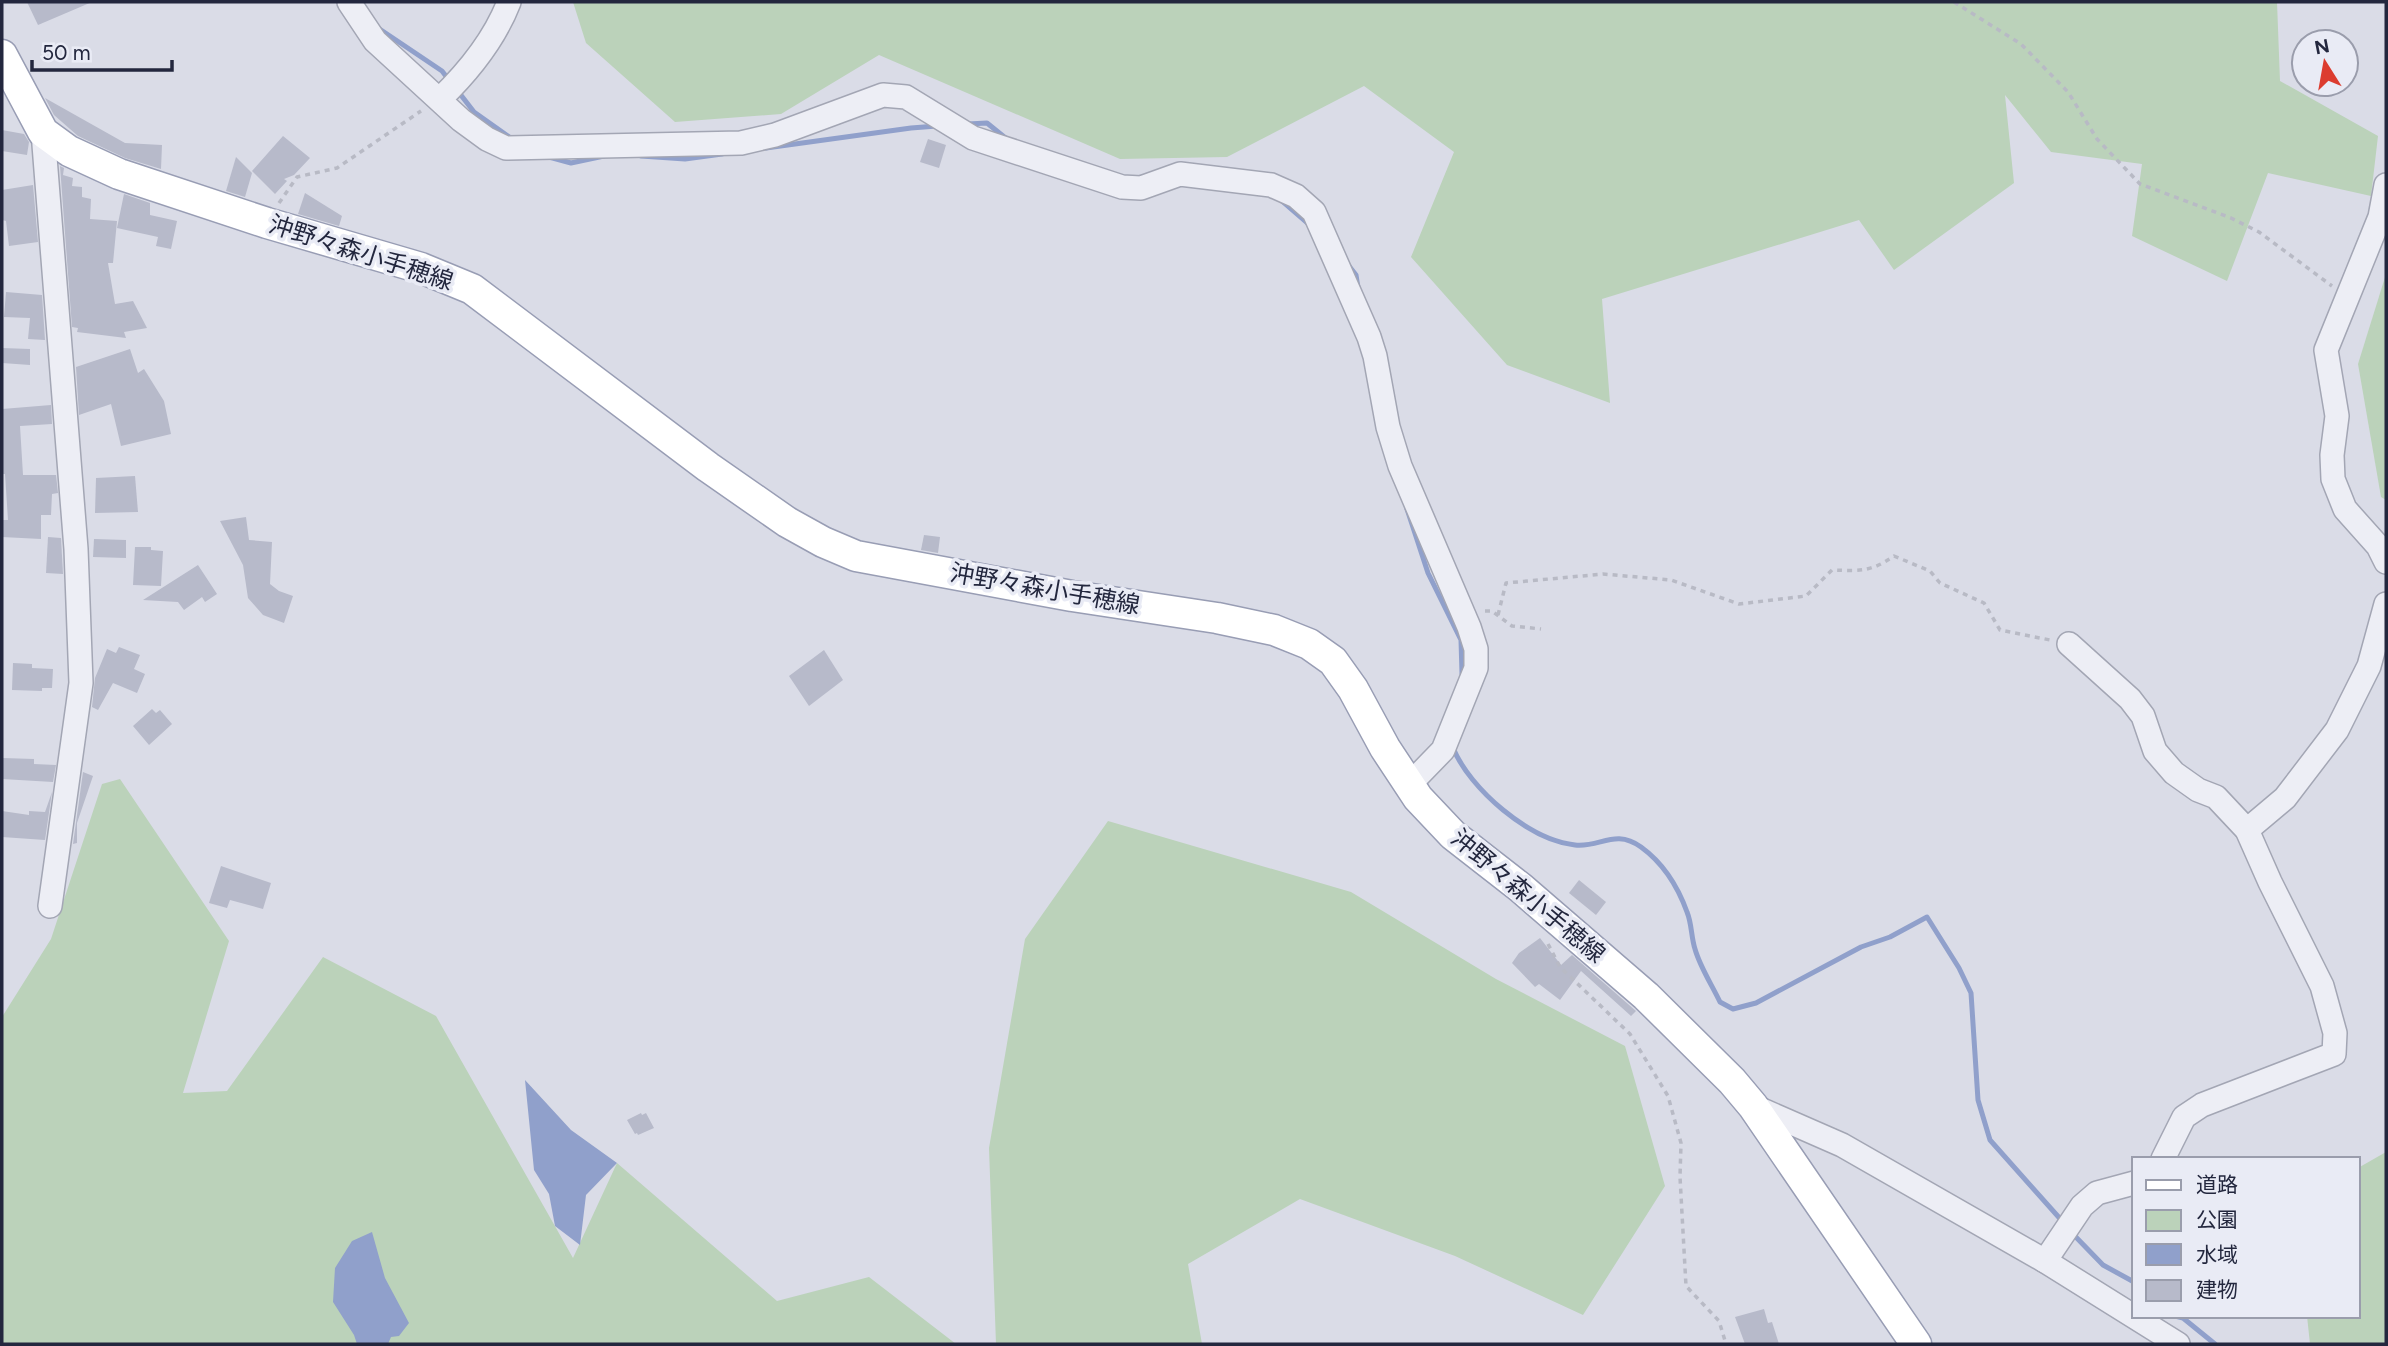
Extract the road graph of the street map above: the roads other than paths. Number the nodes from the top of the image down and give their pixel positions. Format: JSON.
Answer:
{"nodes":[{"id":1,"x":349,"y":2,"type":"edge"},
{"id":2,"x":509,"y":2,"type":"edge"},
{"id":3,"x":2,"y":55,"type":"edge"},
{"id":4,"x":440,"y":99,"type":"junction"},
{"id":5,"x":43,"y":132,"type":"junction"},
{"id":6,"x":2386,"y":185,"type":"edge"},
{"id":7,"x":2384,"y":552,"type":"edge"},
{"id":8,"x":2386,"y":604,"type":"edge"},
{"id":9,"x":2069,"y":644,"type":"road end"},
{"id":10,"x":1409,"y":784,"type":"junction"},
{"id":11,"x":2247,"y":830,"type":"junction"},
{"id":12,"x":50,"y":906,"type":"dead end"},
{"id":13,"x":1753,"y":1106,"type":"junction"},
{"id":14,"x":2165,"y":1157,"type":"edge"},
{"id":15,"x":2132,"y":1183,"type":"edge"},
{"id":16,"x":2045,"y":1261,"type":"junction"},
{"id":17,"x":2132,"y":1315,"type":"edge"},
{"id":18,"x":2136,"y":1318,"type":"edge"},
{"id":19,"x":1916,"y":1344,"type":"edge"},
{"id":20,"x":2178,"y":1344,"type":"edge"}],
"edges":[{"from":1,"to":4,"type":"street"},
{"from":2,"to":4,"type":"street"},
{"from":3,"to":5,"type":"main road","name":"沖野々森小手穂線"},
{"from":4,"to":10,"type":"street"},
{"from":5,"to":10,"type":"main road","name":"沖野々森小手穂線"},
{"from":5,"to":12,"type":"street"},
{"from":6,"to":7,"type":"street"},
{"from":8,"to":11,"type":"street"},
{"from":9,"to":11,"type":"street"},
{"from":10,"to":13,"type":"main road","name":"沖野々森小手穂線"},
{"from":11,"to":14,"type":"street"},
{"from":13,"to":16,"type":"street"},
{"from":13,"to":19,"type":"main road","name":"沖野々森小手穂線"},
{"from":15,"to":16,"type":"street"},
{"from":16,"to":17,"type":"street"},
{"from":18,"to":20,"type":"street"}]}
